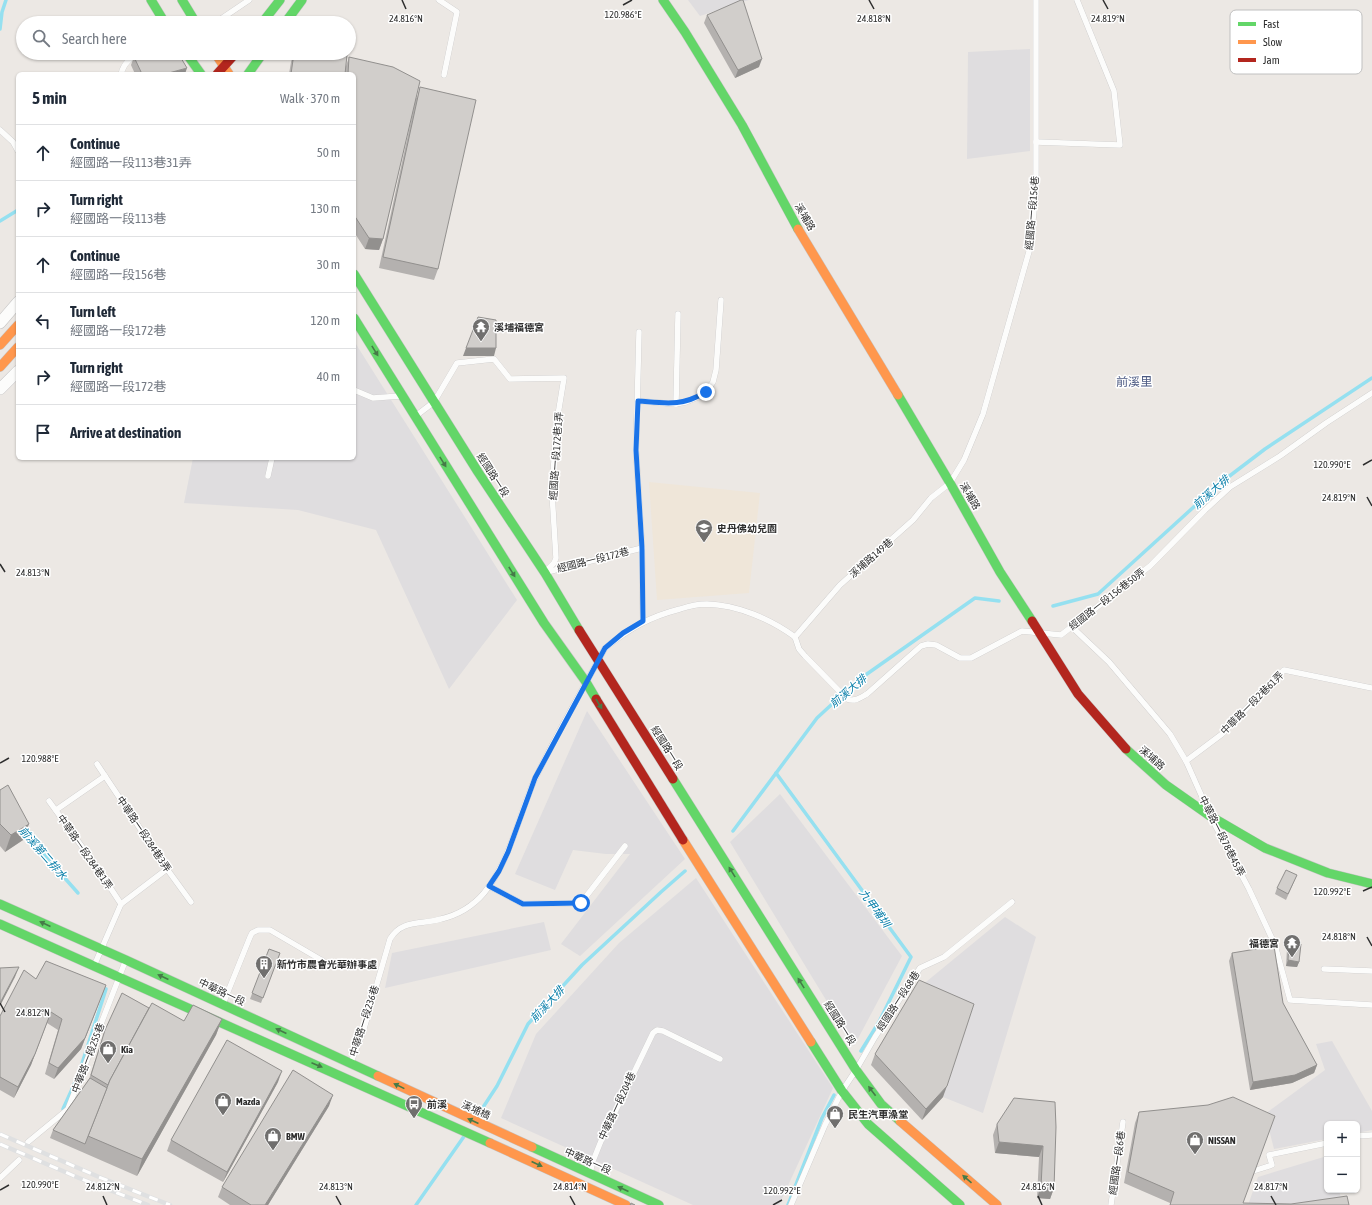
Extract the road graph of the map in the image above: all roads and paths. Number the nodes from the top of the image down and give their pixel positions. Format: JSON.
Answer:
{"nodes":[{"id":1,"x":151,"y":0,"type":"edge"},
{"id":2,"x":182,"y":0,"type":"edge"},
{"id":3,"x":249,"y":0,"type":"edge"},
{"id":4,"x":280,"y":0,"type":"edge"},
{"id":5,"x":302,"y":0,"type":"edge"},
{"id":6,"x":439,"y":0,"type":"edge"},
{"id":7,"x":663,"y":0,"type":"edge"},
{"id":8,"x":1036,"y":0,"type":"edge"},
{"id":9,"x":1077,"y":0,"type":"edge"},
{"id":10,"x":161,"y":16,"type":"edge"},
{"id":11,"x":192,"y":16,"type":"edge"},
{"id":12,"x":225,"y":16,"type":"edge"},
{"id":13,"x":267,"y":16,"type":"edge"},
{"id":14,"x":290,"y":16,"type":"edge"},
{"id":15,"x":128,"y":60,"type":"edge"},
{"id":16,"x":191,"y":60,"type":"edge"},
{"id":17,"x":220,"y":60,"type":"edge"},
{"id":18,"x":232,"y":60,"type":"edge"},
{"id":19,"x":258,"y":60,"type":"edge"},
{"id":20,"x":226,"y":70,"type":"edge"},
{"id":21,"x":122,"y":72,"type":"edge"},
{"id":22,"x":200,"y":72,"type":"edge"},
{"id":23,"x":249,"y":72,"type":"edge"},
{"id":24,"x":444,"y":75,"type":"dead end"},
{"id":25,"x":0,"y":130,"type":"edge"},
{"id":26,"x":1036,"y":142,"type":"junction"},
{"id":27,"x":16,"y":147,"type":"edge"},
{"id":28,"x":356,"y":277,"type":"edge"},
{"id":29,"x":721,"y":300,"type":"dead end"},
{"id":30,"x":16,"y":304,"type":"edge"},
{"id":31,"x":678,"y":314,"type":"dead end"},
{"id":32,"x":356,"y":321,"type":"edge"},
{"id":33,"x":0,"y":323,"type":"edge"},
{"id":34,"x":16,"y":326,"type":"edge"},
{"id":35,"x":639,"y":332,"type":"dead end"},
{"id":36,"x":0,"y":345,"type":"edge"},
{"id":37,"x":16,"y":349,"type":"edge"},
{"id":38,"x":0,"y":367,"type":"edge"},
{"id":39,"x":16,"y":373,"type":"edge"},
{"id":40,"x":0,"y":389,"type":"edge"},
{"id":41,"x":356,"y":391,"type":"edge"},
{"id":42,"x":1372,"y":392,"type":"edge"},
{"id":43,"x":402,"y":396,"type":"junction"},
{"id":44,"x":638,"y":401,"type":"junction"},
{"id":45,"x":434,"y":402,"type":"junction"},
{"id":46,"x":676,"y":404,"type":"junction"},
{"id":47,"x":415,"y":416,"type":"junction"},
{"id":48,"x":272,"y":460,"type":"edge"},
{"id":49,"x":268,"y":476,"type":"dead end"},
{"id":50,"x":950,"y":483,"type":"junction"},
{"id":51,"x":642,"y":548,"type":"junction"},
{"id":52,"x":545,"y":573,"type":"junction"},
{"id":53,"x":643,"y":621,"type":"junction"},
{"id":54,"x":1072,"y":627,"type":"junction"},
{"id":55,"x":1040,"y":634,"type":"junction"},
{"id":56,"x":795,"y":637,"type":"junction"},
{"id":57,"x":598,"y":661,"type":"junction"},
{"id":58,"x":586,"y":682,"type":"junction"},
{"id":59,"x":1372,"y":688,"type":"edge"},
{"id":60,"x":1186,"y":761,"type":"junction"},
{"id":61,"x":97,"y":764,"type":"dead end"},
{"id":62,"x":105,"y":776,"type":"junction"},
{"id":63,"x":50,"y":801,"type":"dead end"},
{"id":64,"x":56,"y":810,"type":"junction"},
{"id":65,"x":1210,"y":816,"type":"junction"},
{"id":66,"x":625,"y":846,"type":"dead end"},
{"id":67,"x":167,"y":869,"type":"junction"},
{"id":68,"x":1372,"y":884,"type":"edge"},
{"id":69,"x":489,"y":886,"type":"junction"},
{"id":70,"x":191,"y":902,"type":"dead end"},
{"id":71,"x":1012,"y":902,"type":"dead end"},
{"id":72,"x":0,"y":904,"type":"edge"},
{"id":73,"x":121,"y":904,"type":"junction"},
{"id":74,"x":0,"y":924,"type":"edge"},
{"id":75,"x":101,"y":948,"type":"junction"},
{"id":76,"x":126,"y":960,"type":"junction"},
{"id":77,"x":323,"y":961,"type":"dead end"},
{"id":78,"x":94,"y":967,"type":"junction"},
{"id":79,"x":1324,"y":969,"type":"dead end"},
{"id":80,"x":1372,"y":971,"type":"edge"},
{"id":81,"x":119,"y":978,"type":"junction"},
{"id":82,"x":223,"y":1004,"type":"junction"},
{"id":83,"x":1372,"y":1005,"type":"edge"},
{"id":84,"x":720,"y":1059,"type":"dead end"},
{"id":85,"x":351,"y":1063,"type":"junction"},
{"id":86,"x":856,"y":1070,"type":"junction"},
{"id":87,"x":345,"y":1077,"type":"junction"},
{"id":88,"x":842,"y":1091,"type":"junction"},
{"id":89,"x":434,"y":1103,"type":"joint"},
{"id":90,"x":1123,"y":1122,"type":"dead end"},
{"id":91,"x":1360,"y":1136,"type":"edge"},
{"id":92,"x":1372,"y":1136,"type":"edge"},
{"id":93,"x":509,"y":1137,"type":"joint"},
{"id":94,"x":28,"y":1142,"type":"dead end"},
{"id":95,"x":1324,"y":1144,"type":"edge"},
{"id":96,"x":19,"y":1160,"type":"dead end"},
{"id":97,"x":1250,"y":1172,"type":"edge"},
{"id":98,"x":590,"y":1174,"type":"junction"},
{"id":99,"x":0,"y":1178,"type":"edge"},
{"id":100,"x":584,"y":1186,"type":"junction"},
{"id":101,"x":626,"y":1205,"type":"edge"},
{"id":102,"x":659,"y":1205,"type":"edge"},
{"id":103,"x":791,"y":1205,"type":"edge"},
{"id":104,"x":960,"y":1205,"type":"edge"},
{"id":105,"x":997,"y":1205,"type":"edge"},
{"id":106,"x":1111,"y":1205,"type":"edge"}],
"edges":[{"from":1,"to":10,"type":"street"},
{"from":2,"to":11,"type":"street"},
{"from":3,"to":12,"type":"lane"},
{"from":4,"to":13,"type":"street"},
{"from":5,"to":14,"type":"street"},
{"from":6,"to":24,"type":"lane"},
{"from":7,"to":50,"type":"street","name":"溪埔路"},
{"from":8,"to":26,"type":"lane","name":"經國路一段156巷"},
{"from":9,"to":26,"type":"lane"},
{"from":15,"to":21,"type":"lane"},
{"from":16,"to":22,"type":"street"},
{"from":17,"to":20,"type":"street"},
{"from":18,"to":20,"type":"street"},
{"from":19,"to":23,"type":"street"},
{"from":25,"to":27,"type":"lane"},
{"from":26,"to":50,"type":"lane","name":"經國路一段156巷"},
{"from":28,"to":45,"type":"street","name":"經國路一段"},
{"from":29,"to":46,"type":"lane"},
{"from":30,"to":33,"type":"street"},
{"from":31,"to":46,"type":"lane"},
{"from":32,"to":43,"type":"street","one_way":true},
{"from":34,"to":36,"type":"street"},
{"from":35,"to":44,"type":"lane","name":"經國路一段172巷"},
{"from":37,"to":38,"type":"street"},
{"from":39,"to":40,"type":"street"},
{"from":41,"to":43,"type":"lane"},
{"from":42,"to":54,"type":"lane","name":"經國路一段156巷50弄"},
{"from":43,"to":47,"type":"street"},
{"from":44,"to":46,"type":"lane"},
{"from":44,"to":51,"type":"lane","name":"經國路一段172巷"},
{"from":45,"to":47,"type":"lane","name":"經國路一段172巷1弄"},
{"from":45,"to":52,"type":"street","name":"經國路一段"},
{"from":45,"to":52,"type":"lane","name":"經國路一段172巷1弄"},
{"from":47,"to":58,"type":"street","one_way":true},
{"from":48,"to":49,"type":"lane"},
{"from":50,"to":55,"type":"street","name":"溪埔路"},
{"from":50,"to":56,"type":"lane","name":"溪埔路149巷"},
{"from":51,"to":52,"type":"lane","name":"經國路一段172巷"},
{"from":51,"to":53,"type":"lane","name":"經國路一段172巷"},
{"from":52,"to":57,"type":"street","name":"經國路一段"},
{"from":53,"to":56,"type":"lane"},
{"from":53,"to":57,"type":"lane"},
{"from":54,"to":55,"type":"lane","name":"經國路一段156巷50弄"},
{"from":54,"to":60,"type":"lane","name":"中華路一段78巷45弄"},
{"from":55,"to":56,"type":"lane","name":"經國路一段156巷50弄"},
{"from":55,"to":65,"type":"street","name":"溪埔路"},
{"from":57,"to":58,"type":"lane"},
{"from":86,"to":57,"type":"street","name":"經國路一段","one_way":true},
{"from":58,"to":69,"type":"lane"},
{"from":58,"to":88,"type":"street","one_way":true},
{"from":59,"to":60,"type":"lane","name":"中華路一段2巷61弄"},
{"from":60,"to":65,"type":"lane","name":"中華路一段78巷45弄"},
{"from":61,"to":62,"type":"lane","name":"中華路一段284巷3弄"},
{"from":62,"to":64,"type":"lane"},
{"from":62,"to":67,"type":"lane","name":"中華路一段284巷3弄"},
{"from":63,"to":64,"type":"lane","name":"中華路一段284巷1弄"},
{"from":64,"to":73,"type":"lane","name":"中華路一段284巷1弄"},
{"from":65,"to":68,"type":"street","name":"溪埔路"},
{"from":65,"to":83,"type":"lane","name":"中華路一段78巷45弄"},
{"from":66,"to":69,"type":"lane"},
{"from":67,"to":70,"type":"lane","name":"中華路一段284巷3弄"},
{"from":67,"to":73,"type":"lane"},
{"from":69,"to":85,"type":"lane","name":"中華路一段236巷"},
{"from":71,"to":86,"type":"lane","name":"經國路一段68巷"},
{"from":75,"to":72,"type":"street","name":"中華路一段","one_way":true},
{"from":73,"to":75,"type":"lane"},
{"from":74,"to":78,"type":"street"},
{"from":75,"to":76,"type":"street","name":"中華路一段"},
{"from":75,"to":78,"type":"lane"},
{"from":76,"to":81,"type":"lane","name":"中華路一段255巷"},
{"from":82,"to":76,"type":"street","name":"中華路一段","one_way":true},
{"from":77,"to":82,"type":"lane"},
{"from":78,"to":81,"type":"street"},
{"from":79,"to":80,"type":"lane"},
{"from":81,"to":87,"type":"street","one_way":true},
{"from":81,"to":94,"type":"lane","name":"中華路一段255巷"},
{"from":85,"to":82,"type":"street","name":"中華路一段","one_way":true},
{"from":84,"to":98,"type":"lane","name":"中華路一段204巷"},
{"from":85,"to":87,"type":"lane","name":"中華路一段236巷"},
{"from":89,"to":85,"type":"street","name":"中華路一段","one_way":true},
{"from":86,"to":88,"type":"lane","name":"經國路一段68巷"},
{"from":105,"to":86,"type":"street","name":"經國路一段","one_way":true},
{"from":87,"to":100,"type":"street","one_way":true},
{"from":88,"to":103,"type":"lane","name":"經國路一段68巷"},
{"from":88,"to":104,"type":"street"},
{"from":93,"to":89,"type":"street","name":"溪埔橋","one_way":true},
{"from":90,"to":106,"type":"lane","name":"經國路一段6巷"},
{"from":91,"to":92,"type":"lane"},
{"from":93,"to":98,"type":"street","name":"中華路一段"},
{"from":95,"to":97,"type":"lane"},
{"from":96,"to":99,"type":"lane"},
{"from":98,"to":100,"type":"lane","name":"中華路一段204巷"},
{"from":102,"to":98,"type":"street","name":"中華路一段","one_way":true},
{"from":100,"to":101,"type":"street"}]}
